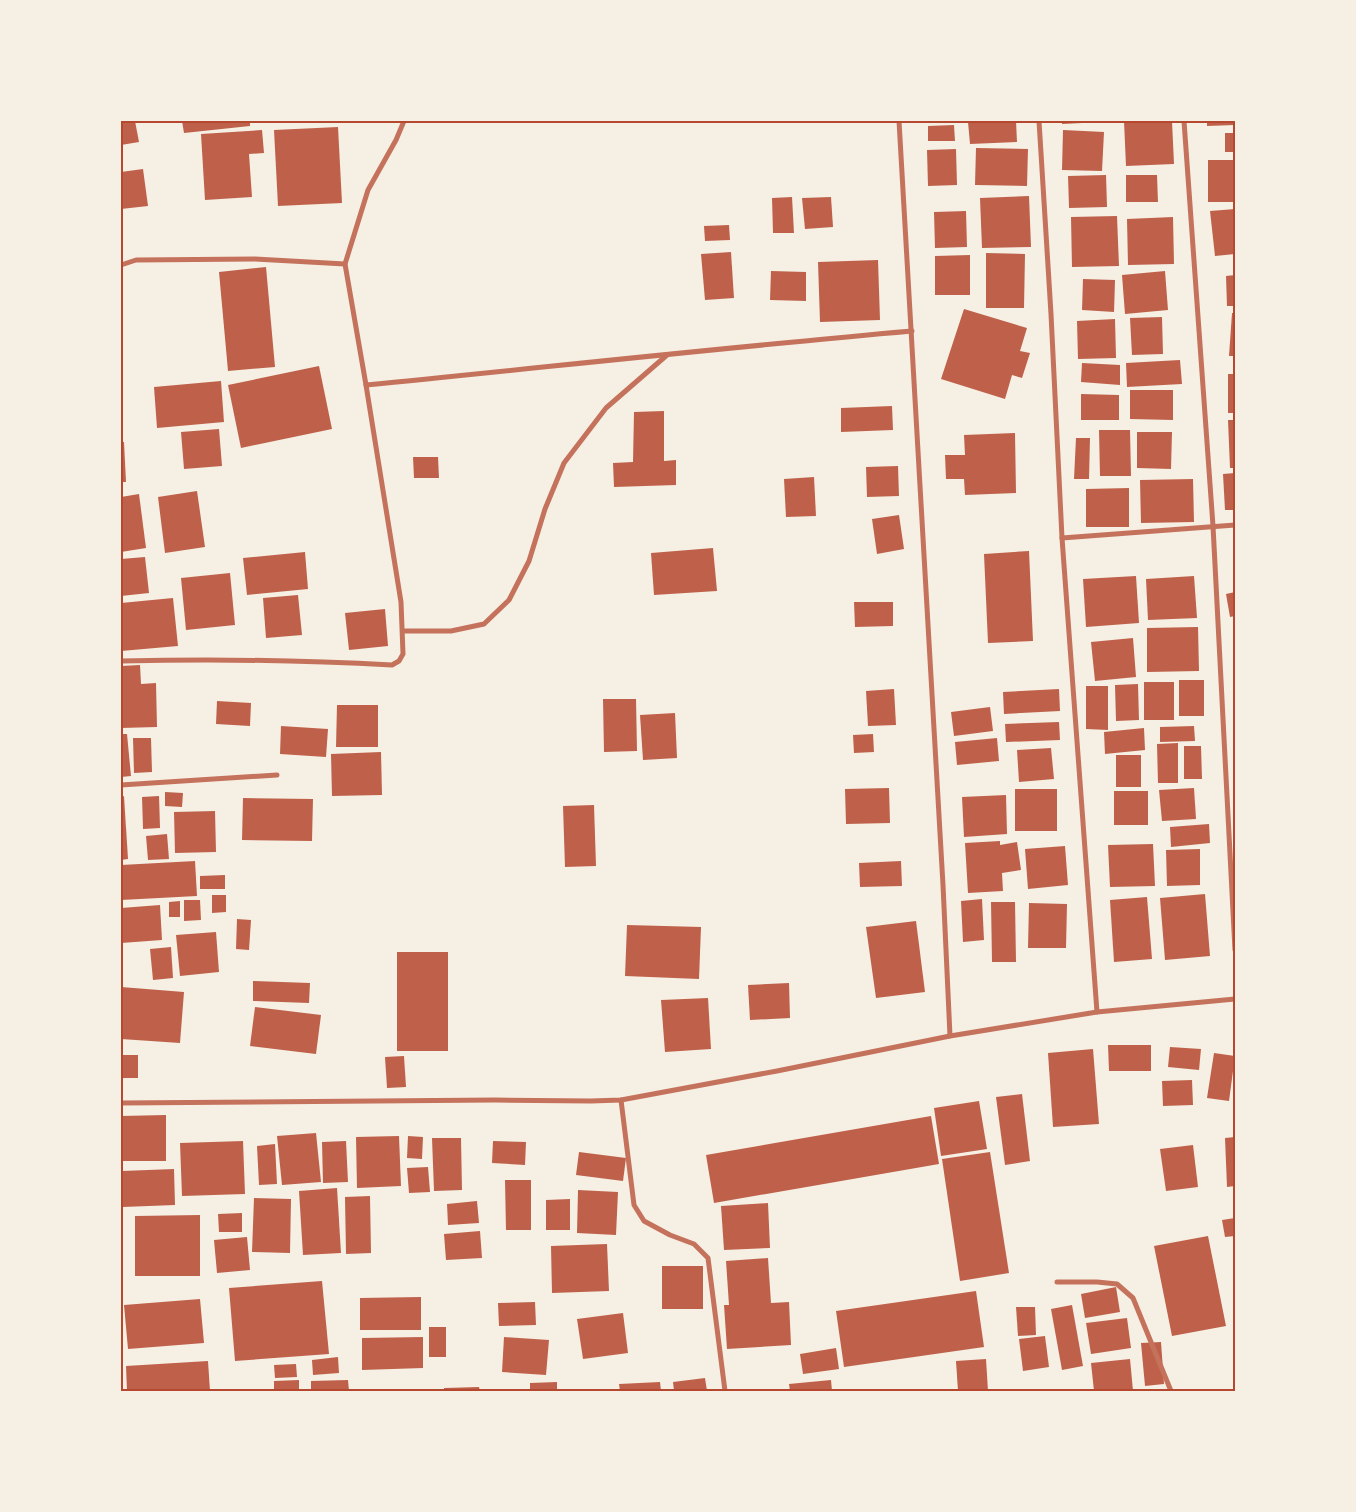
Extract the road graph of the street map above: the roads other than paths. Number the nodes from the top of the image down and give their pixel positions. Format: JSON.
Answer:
{"nodes":[{"id":1,"x":404,"y":121,"type":"edge"},
{"id":2,"x":899,"y":121,"type":"edge"},
{"id":3,"x":1039,"y":121,"type":"edge"},
{"id":4,"x":1184,"y":121,"type":"edge"},
{"id":5,"x":121,"y":264,"type":"edge"},
{"id":6,"x":345,"y":264,"type":"junction"},
{"id":7,"x":912,"y":331,"type":"junction"},
{"id":8,"x":668,"y":355,"type":"junction"},
{"id":9,"x":366,"y":385,"type":"junction"},
{"id":10,"x":1235,"y":525,"type":"edge"},
{"id":11,"x":1212,"y":526,"type":"junction"},
{"id":12,"x":1062,"y":538,"type":"junction"},
{"id":13,"x":404,"y":631,"type":"junction"},
{"id":14,"x":121,"y":661,"type":"edge"},
{"id":15,"x":277,"y":775,"type":"dead end"},
{"id":16,"x":121,"y":785,"type":"edge"},
{"id":17,"x":1235,"y":950,"type":"edge"},
{"id":18,"x":1235,"y":999,"type":"edge"},
{"id":19,"x":1097,"y":1012,"type":"junction"},
{"id":20,"x":950,"y":1036,"type":"junction"},
{"id":21,"x":621,"y":1100,"type":"junction"},
{"id":22,"x":121,"y":1104,"type":"edge"},
{"id":23,"x":1057,"y":1282,"type":"dead end"},
{"id":24,"x":725,"y":1391,"type":"edge"},
{"id":25,"x":1171,"y":1391,"type":"edge"}],
"edges":[{"from":1,"to":6,"type":"street"},
{"from":2,"to":7,"type":"street"},
{"from":3,"to":12,"type":"street"},
{"from":4,"to":11,"type":"street"},
{"from":5,"to":6,"type":"street"},
{"from":6,"to":9,"type":"street"},
{"from":7,"to":8,"type":"street"},
{"from":7,"to":20,"type":"street"},
{"from":8,"to":9,"type":"street"},
{"from":8,"to":13,"type":"street"},
{"from":9,"to":13,"type":"street"},
{"from":10,"to":11,"type":"street"},
{"from":11,"to":12,"type":"street"},
{"from":11,"to":17,"type":"street"},
{"from":12,"to":19,"type":"street"},
{"from":13,"to":14,"type":"street"},
{"from":15,"to":16,"type":"street"},
{"from":18,"to":19,"type":"street"},
{"from":19,"to":20,"type":"street"},
{"from":20,"to":21,"type":"street"},
{"from":21,"to":22,"type":"street"},
{"from":21,"to":24,"type":"street"},
{"from":23,"to":25,"type":"street"}]}
